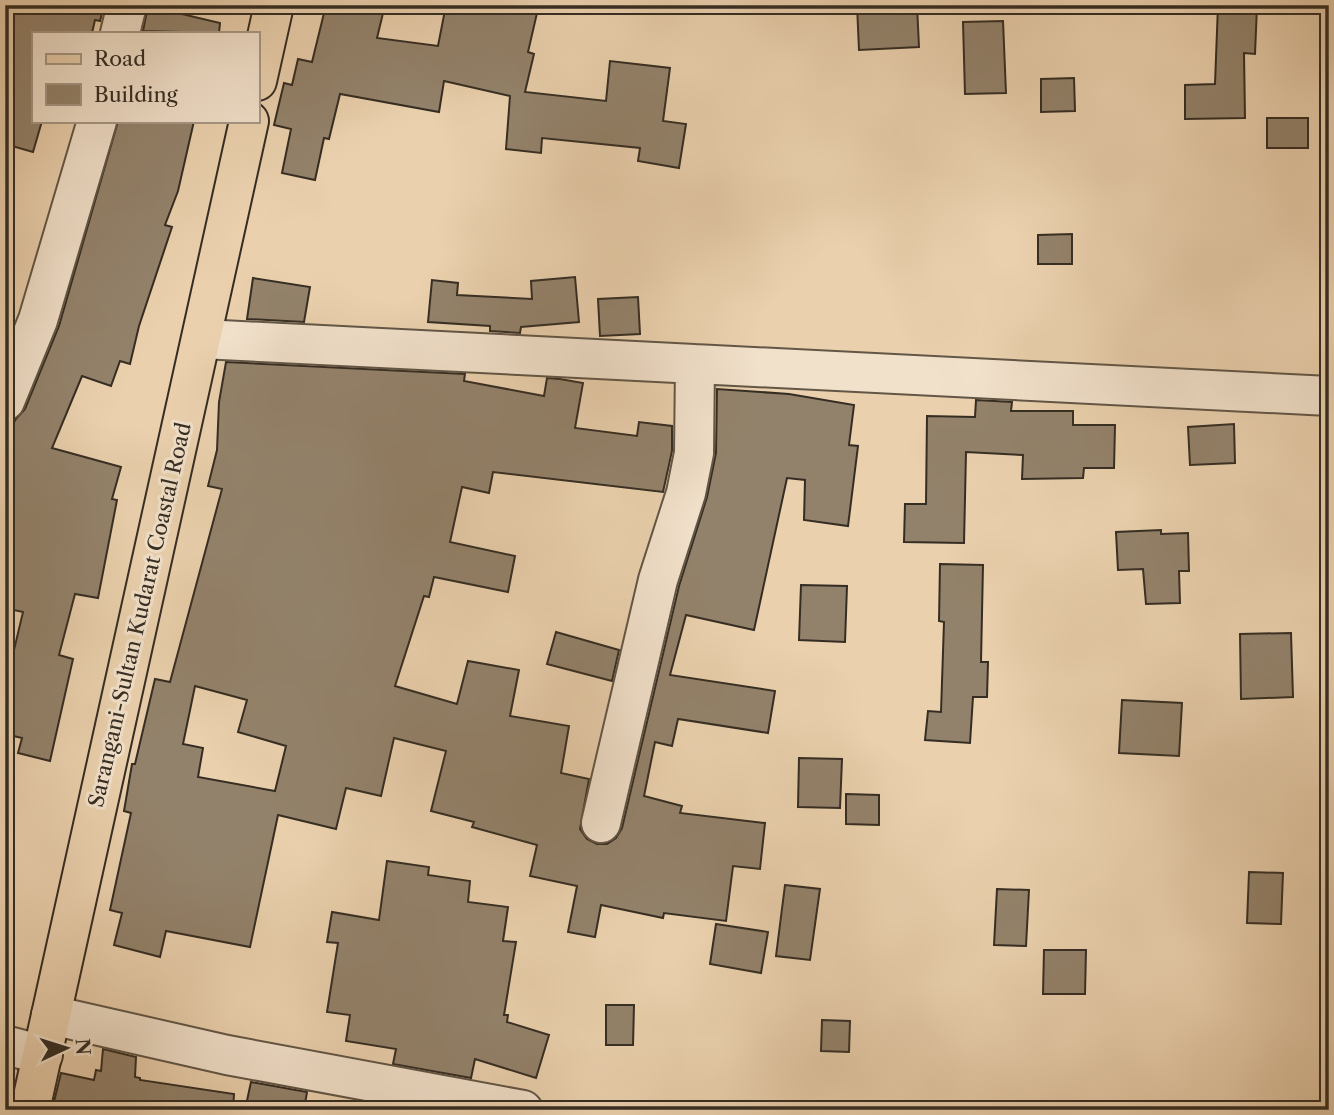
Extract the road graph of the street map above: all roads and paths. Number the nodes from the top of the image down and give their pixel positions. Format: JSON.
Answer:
{"nodes":[{"id":1,"x":127,"y":5,"type":"edge"},
{"id":2,"x":274,"y":5,"type":"edge"},
{"id":3,"x":120,"y":32,"type":"edge"},
{"id":4,"x":259,"y":72,"type":"edge"},
{"id":5,"x":97,"y":122,"type":"edge"},
{"id":6,"x":249,"y":122,"type":"edge"},
{"id":7,"x":202,"y":339,"type":"junction"},
{"id":8,"x":695,"y":364,"type":"junction"},
{"id":9,"x":1329,"y":396,"type":"edge"},
{"id":10,"x":5,"y":401,"type":"edge"},
{"id":11,"x":601,"y":823,"type":"dead end"},
{"id":12,"x":51,"y":1015,"type":"junction"},
{"id":13,"x":5,"y":1045,"type":"edge"},
{"id":14,"x":43,"y":1055,"type":"junction"},
{"id":15,"x":375,"y":1096,"type":"edge"},
{"id":16,"x":30,"y":1110,"type":"edge"},
{"id":17,"x":523,"y":1110,"type":"edge"}],
"edges":[{"from":1,"to":3,"type":"street"},
{"from":2,"to":4,"type":"main road"},
{"from":5,"to":10,"type":"street"},
{"from":6,"to":7,"type":"main road","name":"Sarangani-Sultan Kudarat Coastal Road"},
{"from":7,"to":8,"type":"street"},
{"from":7,"to":12,"type":"main road","name":"Sarangani-Sultan Kudarat Coastal Road"},
{"from":8,"to":9,"type":"street"},
{"from":8,"to":11,"type":"street"},
{"from":12,"to":14,"type":"main road","name":"Sarangani-Sultan Kudarat Coastal Road"},
{"from":12,"to":15,"type":"street"},
{"from":13,"to":14,"type":"street"},
{"from":14,"to":16,"type":"main road","name":"Sarangani-Sultan Kudarat Coastal Road"},
{"from":15,"to":17,"type":"street"}]}
